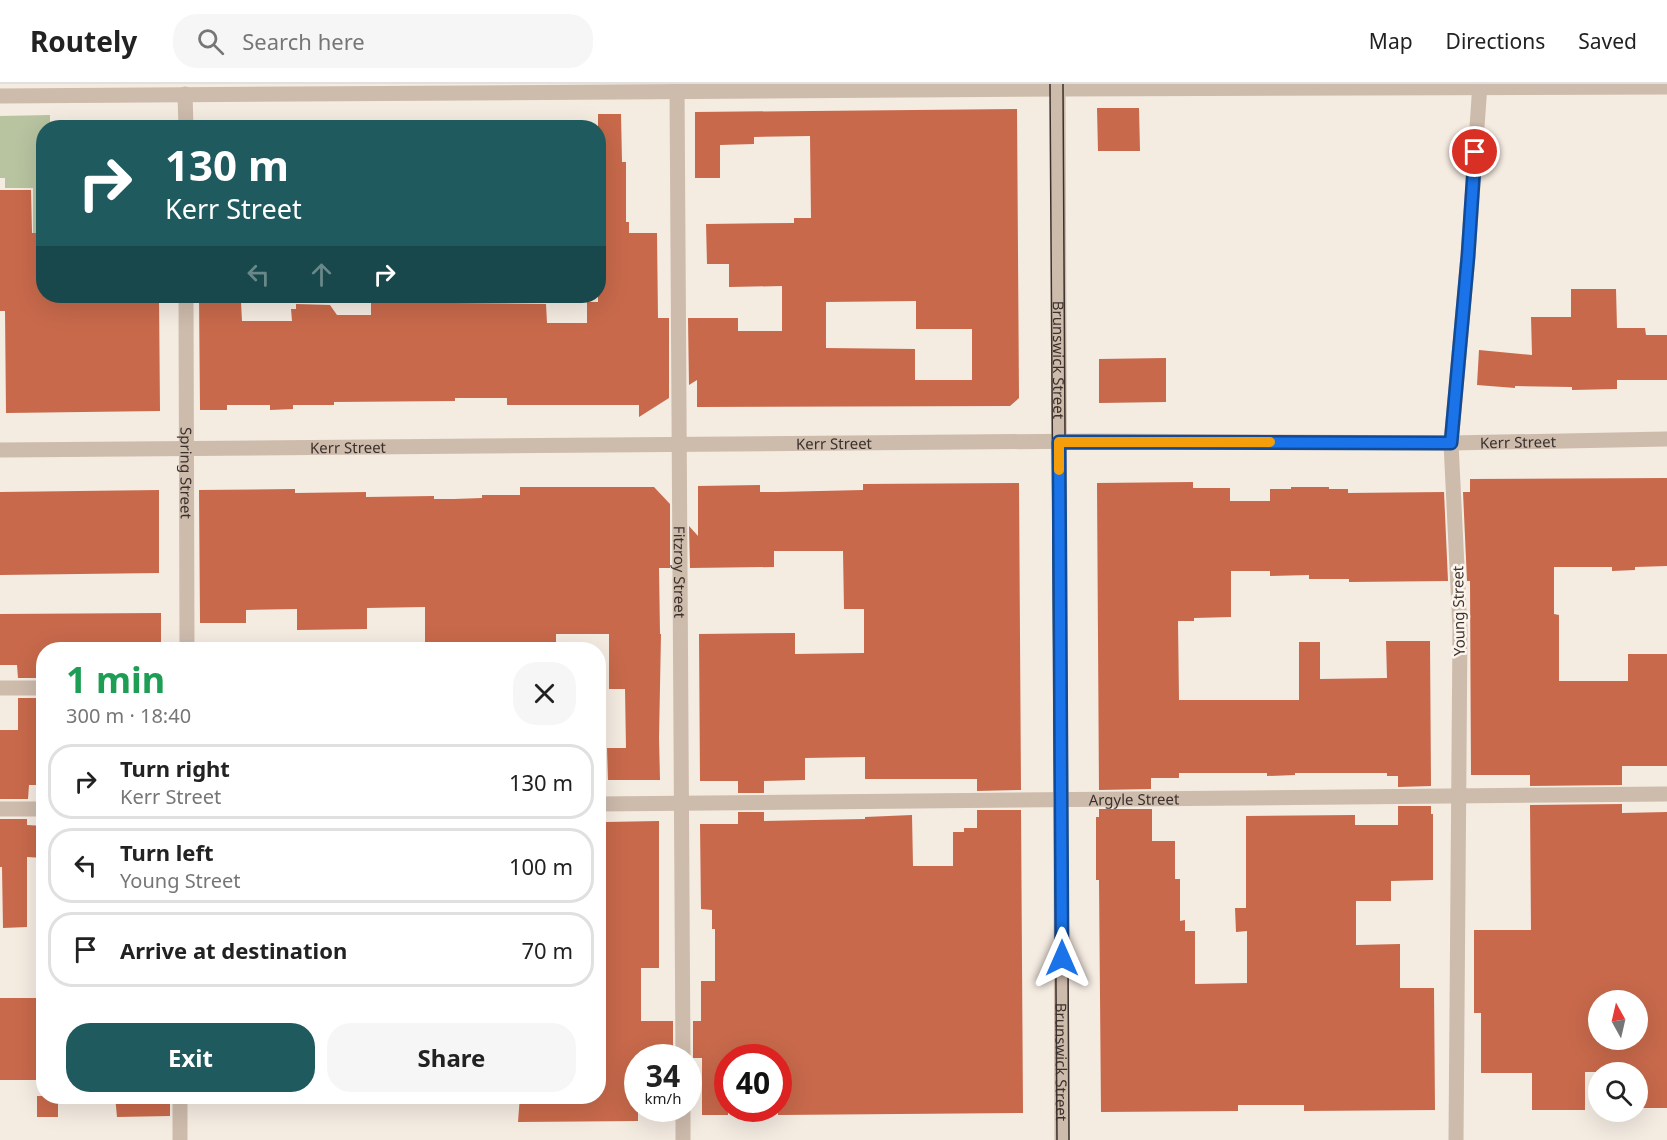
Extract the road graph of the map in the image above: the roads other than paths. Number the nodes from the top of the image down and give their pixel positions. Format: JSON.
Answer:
{"nodes":[{"id":1,"x":1480,"y":86,"type":"edge"},
{"id":2,"x":1058,"y":87,"type":"edge"},
{"id":3,"x":1667,"y":87,"type":"edge"},
{"id":4,"x":677,"y":88,"type":"edge"},
{"id":5,"x":185,"y":94,"type":"junction"},
{"id":6,"x":0,"y":96,"type":"edge"},
{"id":7,"x":186,"y":120,"type":"edge"},
{"id":8,"x":186,"y":303,"type":"edge"},
{"id":9,"x":1667,"y":439,"type":"edge"},
{"id":10,"x":1059,"y":442,"type":"junction"},
{"id":11,"x":1451,"y":443,"type":"junction"},
{"id":12,"x":680,"y":445,"type":"junction"},
{"id":13,"x":187,"y":449,"type":"junction"},
{"id":14,"x":0,"y":450,"type":"edge"},
{"id":15,"x":188,"y":642,"type":"edge"},
{"id":16,"x":0,"y":688,"type":"edge"},
{"id":17,"x":36,"y":688,"type":"edge"},
{"id":18,"x":1667,"y":794,"type":"edge"},
{"id":19,"x":1457,"y":797,"type":"junction"},
{"id":20,"x":1061,"y":800,"type":"junction"},
{"id":21,"x":681,"y":803,"type":"junction"},
{"id":22,"x":606,"y":804,"type":"edge"},
{"id":23,"x":0,"y":809,"type":"edge"},
{"id":24,"x":36,"y":809,"type":"edge"},
{"id":25,"x":683,"y":1044,"type":"edge"},
{"id":26,"x":180,"y":1104,"type":"edge"},
{"id":27,"x":683,"y":1122,"type":"edge"},
{"id":28,"x":180,"y":1140,"type":"edge"},
{"id":29,"x":684,"y":1140,"type":"edge"},
{"id":30,"x":1062,"y":1140,"type":"edge"},
{"id":31,"x":1456,"y":1140,"type":"edge"}],
"edges":[{"from":1,"to":2,"type":"street"},
{"from":1,"to":3,"type":"street"},
{"from":1,"to":11,"type":"street","name":"Young Street"},
{"from":2,"to":4,"type":"street"},
{"from":2,"to":10,"type":"street","name":"Brunswick Street"},
{"from":4,"to":5,"type":"street"},
{"from":4,"to":12,"type":"street","name":"Fitzroy Street"},
{"from":5,"to":6,"type":"street"},
{"from":5,"to":7,"type":"street"},
{"from":8,"to":13,"type":"street","name":"Spring Street"},
{"from":9,"to":11,"type":"street","name":"Kerr Street"},
{"from":10,"to":11,"type":"street","name":"Kerr Street"},
{"from":10,"to":12,"type":"street","name":"Kerr Street"},
{"from":10,"to":20,"type":"street","name":"Brunswick Street"},
{"from":11,"to":19,"type":"street","name":"Young Street"},
{"from":12,"to":13,"type":"street","name":"Kerr Street"},
{"from":12,"to":21,"type":"street","name":"Fitzroy Street"},
{"from":13,"to":14,"type":"street","name":"Kerr Street"},
{"from":13,"to":15,"type":"street","name":"Spring Street"},
{"from":16,"to":17,"type":"street"},
{"from":18,"to":19,"type":"street","name":"Argyle Street"},
{"from":19,"to":20,"type":"street","name":"Argyle Street"},
{"from":19,"to":31,"type":"street","name":"Young Street"},
{"from":20,"to":21,"type":"street","name":"Argyle Street"},
{"from":20,"to":30,"type":"street","name":"Brunswick Street"},
{"from":21,"to":22,"type":"street","name":"Argyle Street"},
{"from":21,"to":25,"type":"street","name":"Fitzroy Street"},
{"from":23,"to":24,"type":"street"},
{"from":26,"to":28,"type":"street"},
{"from":27,"to":29,"type":"street"}]}
